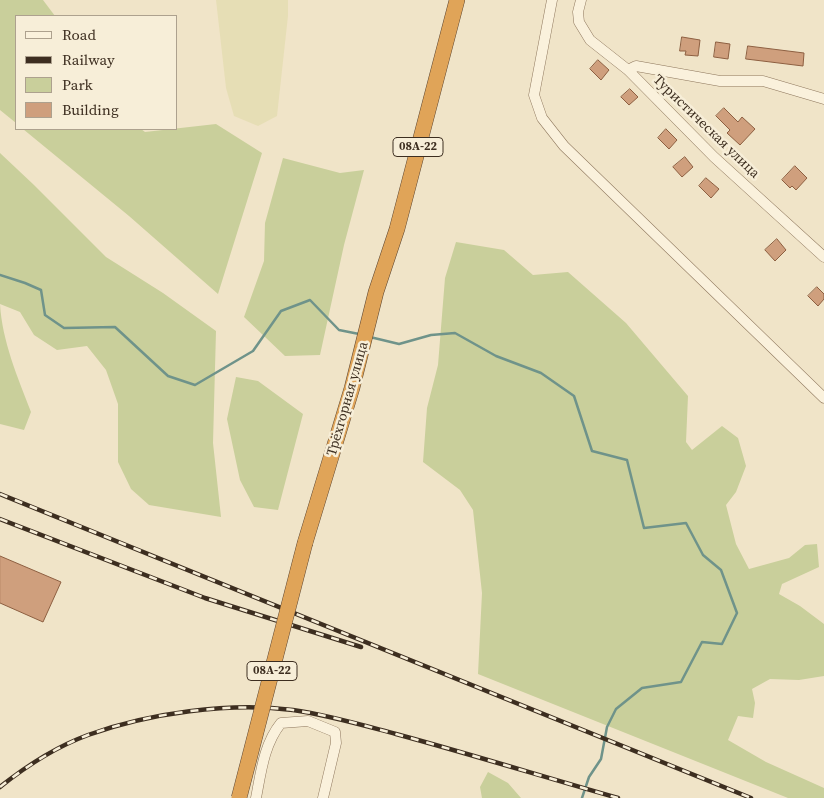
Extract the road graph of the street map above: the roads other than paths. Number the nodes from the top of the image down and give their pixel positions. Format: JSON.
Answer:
{"nodes":[{"id":1,"x":458,"y":0,"type":"edge"},
{"id":2,"x":552,"y":0,"type":"edge"},
{"id":3,"x":581,"y":0,"type":"edge"},
{"id":4,"x":628,"y":70,"type":"junction"},
{"id":5,"x":824,"y":99,"type":"edge"},
{"id":6,"x":824,"y":257,"type":"edge"},
{"id":7,"x":824,"y":398,"type":"edge"},
{"id":8,"x":239,"y":798,"type":"edge"},
{"id":9,"x":256,"y":798,"type":"edge"},
{"id":10,"x":323,"y":798,"type":"edge"}],
"edges":[{"from":1,"to":8,"type":"highway","name":"Трёхгорная улица","number":"08А-22","bridge":true},
{"from":2,"to":7,"type":"street"},
{"from":3,"to":4,"type":"street","name":"Туристическая улица"},
{"from":4,"to":5,"type":"street"},
{"from":4,"to":6,"type":"street","name":"Туристическая улица"},
{"from":9,"to":10,"type":"street"}]}
